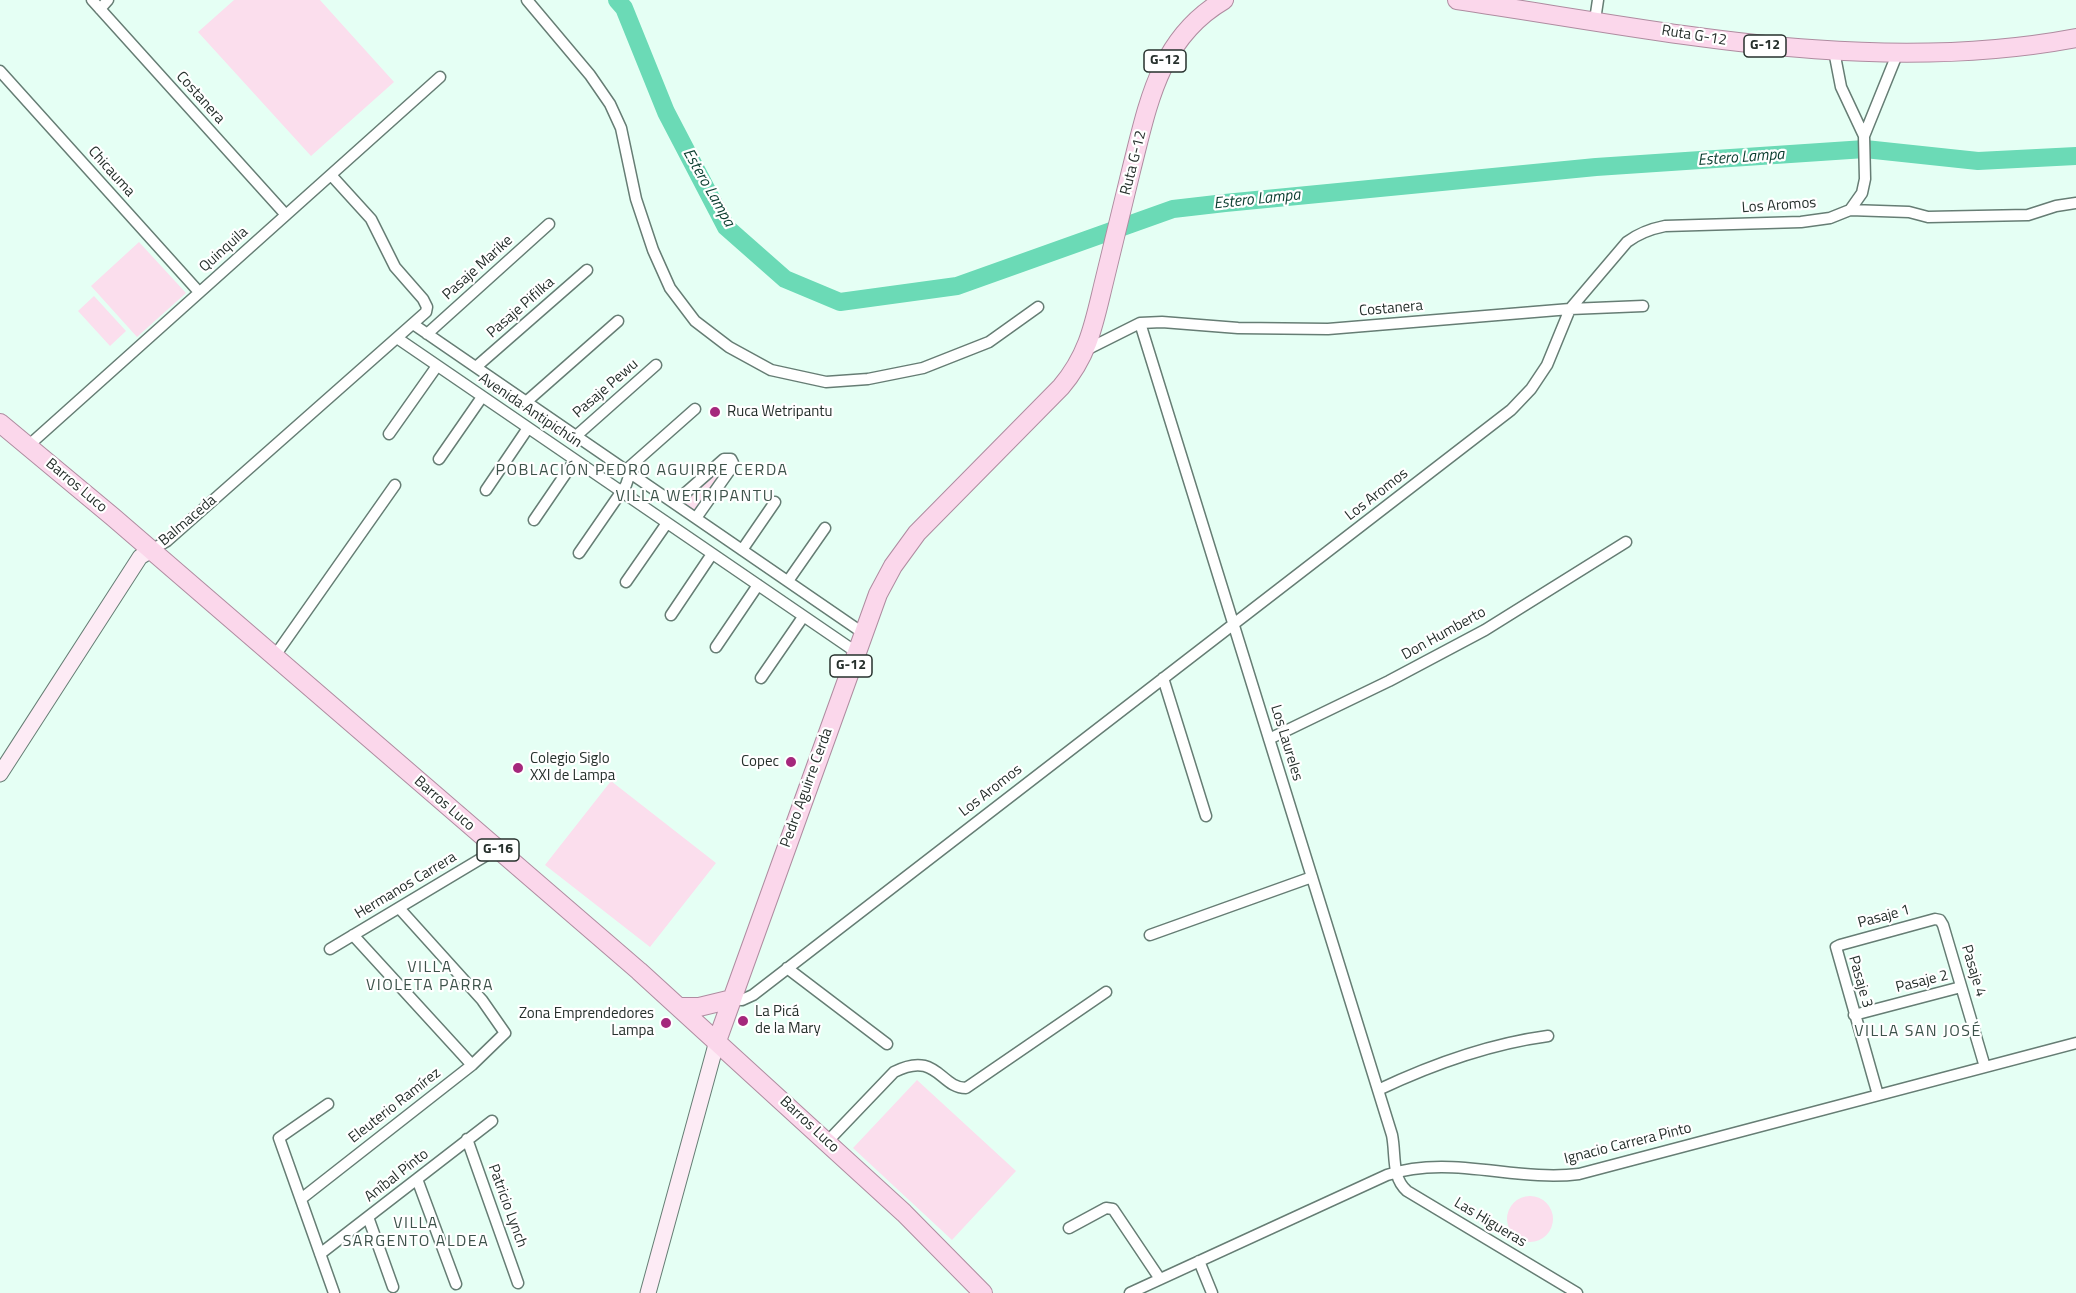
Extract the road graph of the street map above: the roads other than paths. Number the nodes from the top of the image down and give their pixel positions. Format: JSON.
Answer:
{"nodes":[{"id":1,"x":108,"y":0,"type":"edge"},
{"id":2,"x":526,"y":0,"type":"edge"},
{"id":3,"x":1224,"y":0,"type":"edge"},
{"id":4,"x":1456,"y":0,"type":"edge"},
{"id":5,"x":1598,"y":0,"type":"edge"},
{"id":6,"x":96,"y":4,"type":"edge"},
{"id":7,"x":1594,"y":20,"type":"junction"},
{"id":8,"x":2076,"y":38,"type":"edge"},
{"id":9,"x":1834,"y":51,"type":"junction"},
{"id":10,"x":1898,"y":52,"type":"junction"},
{"id":11,"x":0,"y":71,"type":"edge"},
{"id":12,"x":440,"y":77,"type":"dead end"},
{"id":13,"x":1864,"y":136,"type":"junction"},
{"id":14,"x":331,"y":175,"type":"junction"},
{"id":15,"x":2076,"y":203,"type":"edge"},
{"id":16,"x":1850,"y":210,"type":"junction"},
{"id":17,"x":286,"y":215,"type":"junction"},
{"id":18,"x":549,"y":224,"type":"dead end"},
{"id":19,"x":587,"y":270,"type":"dead end"},
{"id":20,"x":199,"y":292,"type":"junction"},
{"id":21,"x":1643,"y":306,"type":"dead end"},
{"id":22,"x":1038,"y":307,"type":"dead end"},
{"id":23,"x":1570,"y":309,"type":"junction"},
{"id":24,"x":618,"y":321,"type":"dead end"},
{"id":25,"x":1140,"y":323,"type":"junction"},
{"id":26,"x":413,"y":324,"type":"junction"},
{"id":27,"x":431,"y":337,"type":"junction"},
{"id":28,"x":397,"y":338,"type":"junction"},
{"id":29,"x":1086,"y":350,"type":"junction"},
{"id":30,"x":423,"y":356,"type":"junction"},
{"id":31,"x":656,"y":365,"type":"dead end"},
{"id":32,"x":437,"y":366,"type":"junction"},
{"id":33,"x":476,"y":368,"type":"junction"},
{"id":34,"x":482,"y":397,"type":"junction"},
{"id":35,"x":526,"y":402,"type":"junction"},
{"id":36,"x":695,"y":409,"type":"dead end"},
{"id":37,"x":0,"y":424,"type":"edge"},
{"id":38,"x":528,"y":428,"type":"junction"},
{"id":39,"x":389,"y":434,"type":"dead end"},
{"id":40,"x":576,"y":436,"type":"junction"},
{"id":41,"x":28,"y":446,"type":"junction"},
{"id":42,"x":440,"y":459,"type":"dead end"},
{"id":43,"x":575,"y":460,"type":"junction"},
{"id":44,"x":628,"y":472,"type":"junction"},
{"id":45,"x":643,"y":482,"type":"junction"},
{"id":46,"x":395,"y":485,"type":"dead end"},
{"id":47,"x":486,"y":490,"type":"dead end"},
{"id":48,"x":620,"y":491,"type":"junction"},
{"id":49,"x":632,"y":499,"type":"junction"},
{"id":50,"x":775,"y":502,"type":"dead end"},
{"id":51,"x":674,"y":503,"type":"junction"},
{"id":52,"x":696,"y":518,"type":"junction"},
{"id":53,"x":534,"y":520,"type":"dead end"},
{"id":54,"x":667,"y":523,"type":"junction"},
{"id":55,"x":825,"y":528,"type":"dead end"},
{"id":56,"x":1626,"y":542,"type":"dead end"},
{"id":57,"x":151,"y":550,"type":"junction"},
{"id":58,"x":742,"y":550,"type":"junction"},
{"id":59,"x":579,"y":553,"type":"dead end"},
{"id":60,"x":712,"y":554,"type":"junction"},
{"id":61,"x":626,"y":582,"type":"dead end"},
{"id":62,"x":788,"y":582,"type":"junction"},
{"id":63,"x":758,"y":585,"type":"junction"},
{"id":64,"x":823,"y":606,"type":"junction"},
{"id":65,"x":671,"y":615,"type":"dead end"},
{"id":66,"x":808,"y":620,"type":"junction"},
{"id":67,"x":1233,"y":624,"type":"junction"},
{"id":68,"x":863,"y":633,"type":"junction"},
{"id":69,"x":716,"y":647,"type":"dead end"},
{"id":70,"x":856,"y":652,"type":"junction"},
{"id":71,"x":274,"y":657,"type":"junction"},
{"id":72,"x":761,"y":678,"type":"dead end"},
{"id":73,"x":1163,"y":678,"type":"junction"},
{"id":74,"x":1269,"y":739,"type":"junction"},
{"id":75,"x":0,"y":774,"type":"edge"},
{"id":76,"x":1206,"y":816,"type":"dead end"},
{"id":77,"x":497,"y":849,"type":"junction"},
{"id":78,"x":1308,"y":879,"type":"junction"},
{"id":79,"x":399,"y":908,"type":"junction"},
{"id":80,"x":1940,"y":920,"type":"joint"},
{"id":81,"x":353,"y":935,"type":"junction"},
{"id":82,"x":1150,"y":935,"type":"dead end"},
{"id":83,"x":1836,"y":947,"type":"joint"},
{"id":84,"x":330,"y":949,"type":"dead end"},
{"id":85,"x":787,"y":968,"type":"junction"},
{"id":86,"x":1961,"y":987,"type":"junction"},
{"id":87,"x":1106,"y":992,"type":"dead end"},
{"id":88,"x":732,"y":999,"type":"junction"},
{"id":89,"x":679,"y":1007,"type":"junction"},
{"id":90,"x":1854,"y":1014,"type":"junction"},
{"id":91,"x":1548,"y":1036,"type":"dead end"},
{"id":92,"x":717,"y":1041,"type":"junction"},
{"id":93,"x":2076,"y":1043,"type":"edge"},
{"id":94,"x":887,"y":1044,"type":"dead end"},
{"id":95,"x":472,"y":1065,"type":"junction"},
{"id":96,"x":1985,"y":1067,"type":"junction"},
{"id":97,"x":1378,"y":1090,"type":"junction"},
{"id":98,"x":1878,"y":1095,"type":"junction"},
{"id":99,"x":328,"y":1104,"type":"dead end"},
{"id":100,"x":492,"y":1121,"type":"dead end"},
{"id":101,"x":467,"y":1139,"type":"junction"},
{"id":102,"x":827,"y":1142,"type":"junction"},
{"id":103,"x":1395,"y":1172,"type":"junction"},
{"id":104,"x":417,"y":1179,"type":"junction"},
{"id":105,"x":301,"y":1199,"type":"junction"},
{"id":106,"x":368,"y":1216,"type":"junction"},
{"id":107,"x":1069,"y":1228,"type":"dead end"},
{"id":108,"x":320,"y":1254,"type":"junction"},
{"id":109,"x":1199,"y":1261,"type":"junction"},
{"id":110,"x":1160,"y":1279,"type":"junction"},
{"id":111,"x":518,"y":1283,"type":"dead end"},
{"id":112,"x":456,"y":1284,"type":"dead end"},
{"id":113,"x":393,"y":1287,"type":"dead end"},
{"id":114,"x":334,"y":1293,"type":"edge"},
{"id":115,"x":648,"y":1293,"type":"edge"},
{"id":116,"x":982,"y":1293,"type":"edge"},
{"id":117,"x":1130,"y":1293,"type":"edge"},
{"id":118,"x":1212,"y":1293,"type":"edge"},
{"id":119,"x":1577,"y":1293,"type":"edge"}],
"edges":[{"from":1,"to":6,"type":"street"},
{"from":2,"to":22,"type":"street"},
{"from":3,"to":29,"type":"main road","name":"Ruta G-12","number":"G-12"},
{"from":4,"to":7,"type":"main road","name":"Ruta G-12","number":"G-12"},
{"from":5,"to":7,"type":"street"},
{"from":6,"to":17,"type":"street","name":"Costanera"},
{"from":7,"to":9,"type":"main road","name":"Ruta G-12","number":"G-12"},
{"from":8,"to":10,"type":"main road","name":"Ruta G-12","number":"G-12"},
{"from":9,"to":10,"type":"main road","name":"Ruta G-12","number":"G-12"},
{"from":9,"to":13,"type":"street"},
{"from":10,"to":13,"type":"street"},
{"from":11,"to":20,"type":"street","name":"Chicauma"},
{"from":12,"to":14,"type":"street","name":"Quinquila"},
{"from":13,"to":16,"type":"street"},
{"from":14,"to":17,"type":"street","name":"Quinquila"},
{"from":14,"to":26,"type":"street","name":"Balmaceda"},
{"from":15,"to":16,"type":"street","name":"Los Aromos"},
{"from":16,"to":23,"type":"street","name":"Los Aromos"},
{"from":17,"to":20,"type":"street","name":"Quinquila"},
{"from":18,"to":27,"type":"street","name":"Pasaje Marike"},
{"from":19,"to":33,"type":"street","name":"Pasaje Pifilka"},
{"from":20,"to":41,"type":"street","name":"Quinquila"},
{"from":21,"to":23,"type":"street","name":"Costanera"},
{"from":23,"to":25,"type":"street","name":"Costanera"},
{"from":23,"to":67,"type":"street","name":"Los Aromos"},
{"from":24,"to":35,"type":"street"},
{"from":25,"to":29,"type":"street"},
{"from":25,"to":67,"type":"street","name":"Los Laureles"},
{"from":26,"to":27,"type":"street","name":"Avenida Antipichún"},
{"from":26,"to":28,"type":"street","name":"Balmaceda"},
{"from":27,"to":30,"type":"street"},
{"from":27,"to":33,"type":"street","name":"Avenida Antipichún"},
{"from":28,"to":30,"type":"street","name":"Avenida Antipichún"},
{"from":28,"to":57,"type":"street","name":"Balmaceda"},
{"from":29,"to":68,"type":"main road","name":"Pedro Aguirre Cerda","number":"G-12"},
{"from":30,"to":32,"type":"street","name":"Avenida Antipichún"},
{"from":31,"to":40,"type":"street","name":"Pasaje Pewu"},
{"from":32,"to":34,"type":"street","name":"Avenida Antipichún"},
{"from":32,"to":39,"type":"street"},
{"from":33,"to":35,"type":"street","name":"Avenida Antipichún"},
{"from":34,"to":38,"type":"street","name":"Avenida Antipichún"},
{"from":34,"to":42,"type":"street"},
{"from":35,"to":40,"type":"street","name":"Avenida Antipichún"},
{"from":36,"to":44,"type":"street"},
{"from":37,"to":41,"type":"main road","name":"Barros Luco","number":"G-16"},
{"from":38,"to":43,"type":"street","name":"Avenida Antipichún"},
{"from":38,"to":47,"type":"street"},
{"from":40,"to":44,"type":"street","name":"Avenida Antipichún"},
{"from":41,"to":57,"type":"main road","name":"Barros Luco","number":"G-16"},
{"from":43,"to":48,"type":"street","name":"Avenida Antipichún"},
{"from":43,"to":53,"type":"street"},
{"from":44,"to":45,"type":"street","name":"Avenida Antipichún"},
{"from":44,"to":48,"type":"street"},
{"from":45,"to":49,"type":"street"},
{"from":45,"to":51,"type":"street","name":"Avenida Antipichún"},
{"from":46,"to":71,"type":"street"},
{"from":48,"to":49,"type":"street","name":"Avenida Antipichún"},
{"from":48,"to":59,"type":"street"},
{"from":49,"to":54,"type":"street","name":"Avenida Antipichún"},
{"from":50,"to":58,"type":"street"},
{"from":51,"to":52,"type":"street","name":"Avenida Antipichún"},
{"from":51,"to":52,"type":"street"},
{"from":52,"to":58,"type":"street","name":"Avenida Antipichún"},
{"from":54,"to":60,"type":"street","name":"Avenida Antipichún"},
{"from":54,"to":61,"type":"street"},
{"from":55,"to":62,"type":"street"},
{"from":56,"to":74,"type":"street","name":"Don Humberto"},
{"from":57,"to":71,"type":"main road","name":"Barros Luco","number":"G-16"},
{"from":57,"to":75,"type":"street","name":"Balmaceda"},
{"from":58,"to":62,"type":"street","name":"Avenida Antipichún"},
{"from":60,"to":63,"type":"street","name":"Avenida Antipichún"},
{"from":60,"to":65,"type":"street"},
{"from":62,"to":64,"type":"street","name":"Avenida Antipichún"},
{"from":63,"to":66,"type":"street","name":"Avenida Antipichún"},
{"from":63,"to":69,"type":"street"},
{"from":64,"to":66,"type":"street"},
{"from":64,"to":68,"type":"street","name":"Avenida Antipichún"},
{"from":66,"to":70,"type":"street","name":"Avenida Antipichún"},
{"from":66,"to":72,"type":"street"},
{"from":67,"to":73,"type":"street","name":"Los Aromos"},
{"from":67,"to":74,"type":"street","name":"Los Laureles"},
{"from":68,"to":70,"type":"main road","name":"Pedro Aguirre Cerda","number":"G-12"},
{"from":70,"to":88,"type":"main road","name":"Pedro Aguirre Cerda","number":"G-12"},
{"from":71,"to":77,"type":"main road","name":"Barros Luco","number":"G-16"},
{"from":73,"to":76,"type":"street"},
{"from":73,"to":85,"type":"street","name":"Los Aromos"},
{"from":74,"to":78,"type":"street","name":"Los Laureles"},
{"from":77,"to":79,"type":"street","name":"Hermanos Carrera"},
{"from":77,"to":89,"type":"main road","name":"Barros Luco","number":"G-16"},
{"from":78,"to":82,"type":"street"},
{"from":78,"to":97,"type":"street","name":"Los Laureles"},
{"from":79,"to":81,"type":"street","name":"Hermanos Carrera"},
{"from":79,"to":95,"type":"street","name":"Eleuterio Ramírez"},
{"from":80,"to":83,"type":"street","name":"Pasaje 1"},
{"from":80,"to":86,"type":"street","name":"Pasaje 4"},
{"from":81,"to":84,"type":"street","name":"Hermanos Carrera"},
{"from":81,"to":95,"type":"street"},
{"from":83,"to":90,"type":"street","name":"Pasaje 3"},
{"from":85,"to":88,"type":"street","name":"Los Aromos"},
{"from":85,"to":94,"type":"street"},
{"from":86,"to":90,"type":"street","name":"Pasaje 2"},
{"from":86,"to":96,"type":"street","name":"Pasaje 4"},
{"from":87,"to":102,"type":"street"},
{"from":88,"to":89,"type":"main road"},
{"from":88,"to":92,"type":"main road","name":"Pedro Aguirre Cerda","number":"G-12"},
{"from":89,"to":92,"type":"main road","name":"Barros Luco","number":"G-16"},
{"from":90,"to":98,"type":"street","name":"Pasaje 3"},
{"from":91,"to":97,"type":"street"},
{"from":92,"to":102,"type":"main road","name":"Barros Luco","number":"G-16"},
{"from":92,"to":115,"type":"street","name":"Pedro Aguirre Cerda"},
{"from":93,"to":96,"type":"street","name":"Ignacio Carrera Pinto"},
{"from":95,"to":105,"type":"street","name":"Eleuterio Ramírez"},
{"from":96,"to":98,"type":"street","name":"Ignacio Carrera Pinto"},
{"from":97,"to":103,"type":"street","name":"Los Laureles"},
{"from":98,"to":103,"type":"street","name":"Ignacio Carrera Pinto"},
{"from":99,"to":105,"type":"street"},
{"from":100,"to":101,"type":"street","name":"Aníbal Pinto"},
{"from":101,"to":104,"type":"street","name":"Aníbal Pinto"},
{"from":101,"to":111,"type":"street","name":"Patricio Lynch"},
{"from":102,"to":116,"type":"main road","name":"Barros Luco","number":"G-16"},
{"from":103,"to":109,"type":"street","name":"Ignacio Carrera Pinto"},
{"from":103,"to":119,"type":"street","name":"Las Higueras"},
{"from":104,"to":106,"type":"street","name":"Aníbal Pinto"},
{"from":104,"to":112,"type":"street"},
{"from":105,"to":108,"type":"street"},
{"from":106,"to":108,"type":"street","name":"Aníbal Pinto"},
{"from":106,"to":113,"type":"street"},
{"from":107,"to":110,"type":"street"},
{"from":108,"to":114,"type":"street"},
{"from":109,"to":110,"type":"street","name":"Ignacio Carrera Pinto"},
{"from":109,"to":118,"type":"street"},
{"from":110,"to":117,"type":"street","name":"Ignacio Carrera Pinto"}]}
